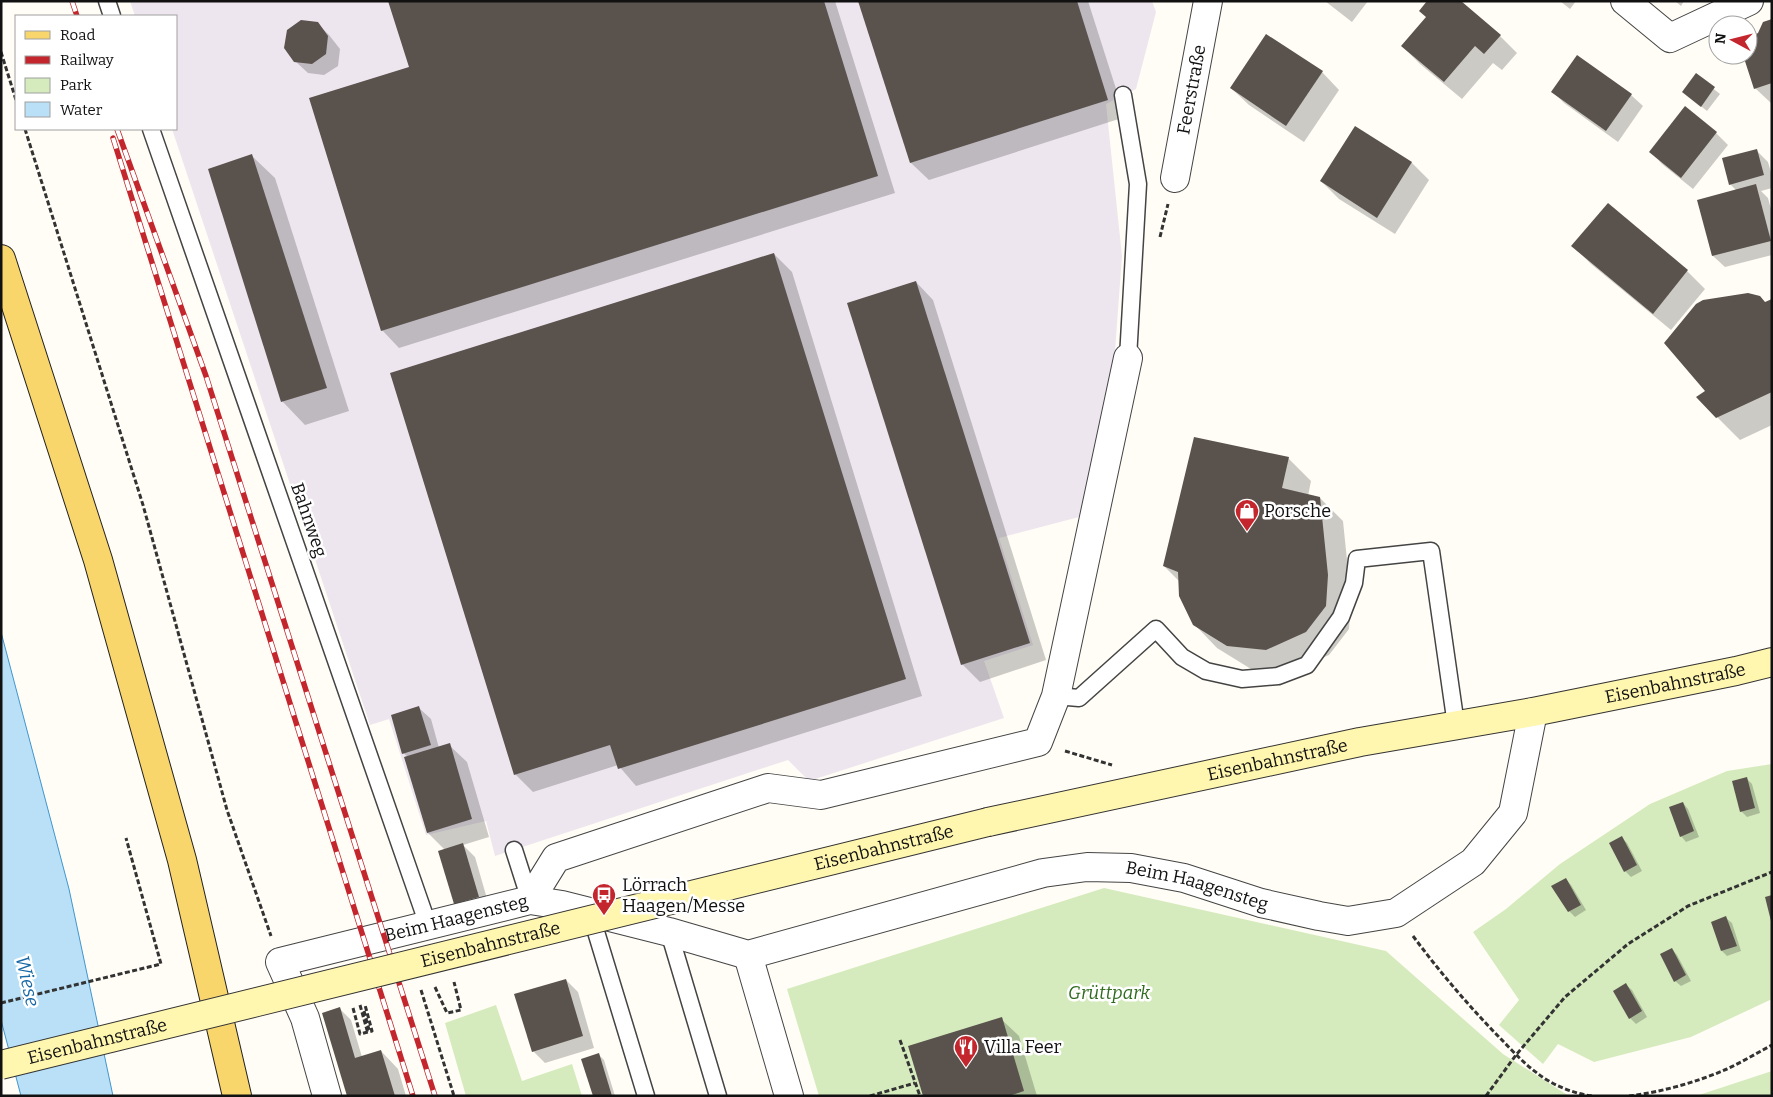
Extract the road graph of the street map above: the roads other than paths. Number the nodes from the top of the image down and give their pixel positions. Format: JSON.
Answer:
{"nodes":[{"id":1,"x":107,"y":1,"type":"edge"},
{"id":2,"x":1208,"y":1,"type":"edge"},
{"id":3,"x":1625,"y":1,"type":"edge"},
{"id":4,"x":1749,"y":1,"type":"edge"},
{"id":5,"x":112,"y":15,"type":"edge"},
{"id":6,"x":1123,"y":95,"type":"dead end"},
{"id":7,"x":151,"y":130,"type":"edge"},
{"id":8,"x":1175,"y":178,"type":"dead end"},
{"id":9,"x":1,"y":259,"type":"edge"},
{"id":10,"x":1128,"y":358,"type":"joint"},
{"id":11,"x":1772,"y":662,"type":"edge"},
{"id":12,"x":1056,"y":696,"type":"junction"},
{"id":13,"x":1533,"y":712,"type":"junction"},
{"id":14,"x":1456,"y":725,"type":"junction"},
{"id":15,"x":514,"y":850,"type":"dead end"},
{"id":16,"x":530,"y":900,"type":"junction"},
{"id":17,"x":590,"y":912,"type":"junction"},
{"id":18,"x":428,"y":925,"type":"junction"},
{"id":19,"x":670,"y":932,"type":"junction"},
{"id":20,"x":748,"y":955,"type":"junction"},
{"id":21,"x":1,"y":1065,"type":"edge"},
{"id":22,"x":237,"y":1096,"type":"edge"},
{"id":23,"x":327,"y":1096,"type":"edge"},
{"id":24,"x":646,"y":1096,"type":"edge"},
{"id":25,"x":718,"y":1096,"type":"edge"},
{"id":26,"x":789,"y":1096,"type":"edge"}],
"edges":[{"from":1,"to":5,"type":"lane"},
{"from":2,"to":8,"type":"street","name":"Feerstraße"},
{"from":3,"to":4,"type":"street"},
{"from":6,"to":10,"type":"lane"},
{"from":7,"to":18,"type":"lane","name":"Bahnweg"},
{"from":9,"to":22,"type":"main road"},
{"from":10,"to":12,"type":"street"},
{"from":11,"to":13,"type":"street","name":"Eisenbahnstraße"},
{"from":12,"to":14,"type":"lane"},
{"from":12,"to":16,"type":"street"},
{"from":13,"to":14,"type":"street","name":"Eisenbahnstraße"},
{"from":13,"to":20,"type":"street","name":"Beim Haagensteg"},
{"from":14,"to":21,"type":"street","name":"Eisenbahnstraße","bridge":true},
{"from":15,"to":16,"type":"lane"},
{"from":16,"to":17,"type":"street","name":"Beim Haagensteg"},
{"from":16,"to":18,"type":"street","name":"Beim Haagensteg"},
{"from":17,"to":19,"type":"street","name":"Beim Haagensteg"},
{"from":17,"to":24,"type":"lane"},
{"from":18,"to":23,"type":"street","name":"Beim Haagensteg"},
{"from":19,"to":20,"type":"street","name":"Beim Haagensteg"},
{"from":19,"to":25,"type":"lane"},
{"from":20,"to":26,"type":"street"}]}
